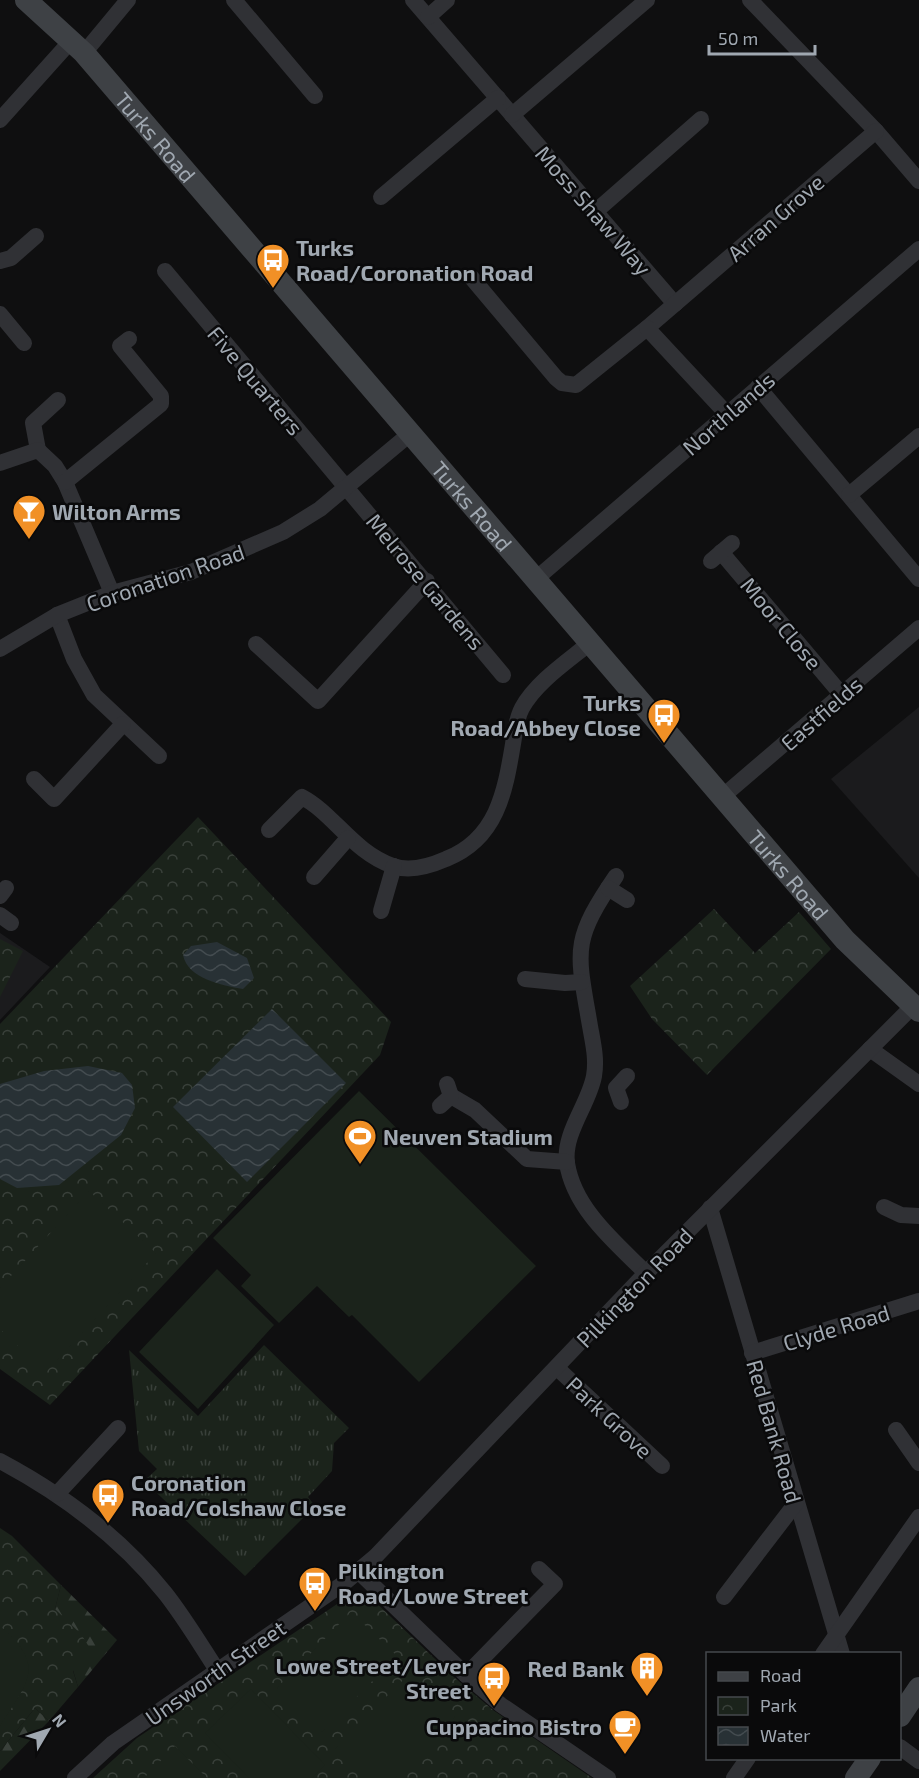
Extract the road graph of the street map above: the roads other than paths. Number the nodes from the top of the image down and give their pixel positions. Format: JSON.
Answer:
{"nodes":[{"id":1,"x":26,"y":0,"type":"edge"},
{"id":2,"x":128,"y":0,"type":"edge"},
{"id":3,"x":234,"y":0,"type":"edge"},
{"id":4,"x":413,"y":0,"type":"edge"},
{"id":5,"x":447,"y":0,"type":"edge"},
{"id":6,"x":647,"y":0,"type":"edge"},
{"id":7,"x":750,"y":0,"type":"edge"},
{"id":8,"x":428,"y":17,"type":"junction"},
{"id":9,"x":77,"y":47,"type":"junction"},
{"id":10,"x":314,"y":97,"type":"dead end"},
{"id":11,"x":498,"y":98,"type":"junction"},
{"id":12,"x":512,"y":115,"type":"junction"},
{"id":13,"x":701,"y":119,"type":"dead end"},
{"id":14,"x":0,"y":120,"type":"edge"},
{"id":15,"x":876,"y":130,"type":"junction"},
{"id":16,"x":919,"y":181,"type":"edge"},
{"id":17,"x":381,"y":197,"type":"dead end"},
{"id":18,"x":595,"y":212,"type":"junction"},
{"id":19,"x":36,"y":236,"type":"dead end"},
{"id":20,"x":919,"y":249,"type":"edge"},
{"id":21,"x":0,"y":261,"type":"edge"},
{"id":22,"x":165,"y":272,"type":"dead end"},
{"id":23,"x":471,"y":277,"type":"dead end"},
{"id":24,"x":675,"y":304,"type":"junction"},
{"id":25,"x":0,"y":314,"type":"edge"},
{"id":26,"x":647,"y":328,"type":"junction"},
{"id":27,"x":129,"y":339,"type":"dead end"},
{"id":28,"x":24,"y":343,"type":"dead end"},
{"id":29,"x":758,"y":387,"type":"junction"},
{"id":30,"x":57,"y":400,"type":"dead end"},
{"id":31,"x":727,"y":414,"type":"junction"},
{"id":32,"x":411,"y":433,"type":"junction"},
{"id":33,"x":919,"y":436,"type":"edge"},
{"id":34,"x":38,"y":450,"type":"junction"},
{"id":35,"x":0,"y":463,"type":"edge"},
{"id":36,"x":65,"y":482,"type":"junction"},
{"id":37,"x":348,"y":488,"type":"junction"},
{"id":38,"x":849,"y":495,"type":"junction"},
{"id":39,"x":721,"y":552,"type":"dead end"},
{"id":40,"x":537,"y":578,"type":"junction"},
{"id":41,"x":919,"y":579,"type":"edge"},
{"id":42,"x":427,"y":581,"type":"junction"},
{"id":43,"x":112,"y":593,"type":"junction"},
{"id":44,"x":57,"y":615,"type":"junction"},
{"id":45,"x":919,"y":628,"type":"edge"},
{"id":46,"x":591,"y":642,"type":"junction"},
{"id":47,"x":256,"y":644,"type":"dead end"},
{"id":48,"x":0,"y":649,"type":"edge"},
{"id":49,"x":503,"y":675,"type":"dead end"},
{"id":50,"x":843,"y":694,"type":"junction"},
{"id":51,"x":123,"y":724,"type":"junction"},
{"id":52,"x":159,"y":756,"type":"dead end"},
{"id":53,"x":34,"y":779,"type":"dead end"},
{"id":54,"x":722,"y":797,"type":"junction"},
{"id":55,"x":269,"y":830,"type":"dead end"},
{"id":56,"x":348,"y":838,"type":"junction"},
{"id":57,"x":394,"y":866,"type":"junction"},
{"id":58,"x":314,"y":877,"type":"dead end"},
{"id":59,"x":627,"y":900,"type":"dead end"},
{"id":60,"x":381,"y":911,"type":"dead end"},
{"id":61,"x":525,"y":979,"type":"dead end"},
{"id":62,"x":582,"y":982,"type":"junction"},
{"id":63,"x":916,"y":1008,"type":"edge"},
{"id":64,"x":870,"y":1049,"type":"junction"},
{"id":65,"x":593,"y":1081,"type":"junction"},
{"id":66,"x":919,"y":1084,"type":"edge"},
{"id":67,"x":621,"y":1089,"type":"dead end"},
{"id":68,"x":446,"y":1095,"type":"dead end"},
{"id":69,"x":567,"y":1162,"type":"junction"},
{"id":70,"x":884,"y":1207,"type":"dead end"},
{"id":71,"x":710,"y":1208,"type":"junction"},
{"id":72,"x":919,"y":1216,"type":"edge"},
{"id":73,"x":646,"y":1273,"type":"junction"},
{"id":74,"x":919,"y":1301,"type":"edge"},
{"id":75,"x":752,"y":1353,"type":"junction"},
{"id":76,"x":557,"y":1368,"type":"junction"},
{"id":77,"x":118,"y":1428,"type":"dead end"},
{"id":78,"x":896,"y":1430,"type":"dead end"},
{"id":79,"x":0,"y":1461,"type":"edge"},
{"id":80,"x":919,"y":1462,"type":"edge"},
{"id":81,"x":662,"y":1466,"type":"dead end"},
{"id":82,"x":57,"y":1494,"type":"junction"},
{"id":83,"x":796,"y":1503,"type":"junction"},
{"id":84,"x":919,"y":1517,"type":"edge"},
{"id":85,"x":913,"y":1538,"type":"edge"},
{"id":86,"x":539,"y":1569,"type":"dead end"},
{"id":87,"x":358,"y":1571,"type":"junction"},
{"id":88,"x":724,"y":1597,"type":"dead end"},
{"id":89,"x":836,"y":1635,"type":"junction"},
{"id":90,"x":824,"y":1652,"type":"edge"},
{"id":91,"x":842,"y":1652,"type":"edge"},
{"id":92,"x":217,"y":1670,"type":"junction"},
{"id":93,"x":466,"y":1676,"type":"junction"},
{"id":94,"x":919,"y":1689,"type":"edge"},
{"id":95,"x":901,"y":1715,"type":"edge"},
{"id":96,"x":901,"y":1748,"type":"edge"},
{"id":97,"x":747,"y":1760,"type":"edge"},
{"id":98,"x":869,"y":1760,"type":"edge"},
{"id":99,"x":919,"y":1761,"type":"edge"},
{"id":100,"x":75,"y":1778,"type":"edge"},
{"id":101,"x":608,"y":1778,"type":"edge"},
{"id":102,"x":734,"y":1778,"type":"edge"},
{"id":103,"x":856,"y":1778,"type":"edge"}],
"edges":[{"from":1,"to":9,"type":"street","name":"Turks Road"},
{"from":2,"to":9,"type":"street"},
{"from":3,"to":10,"type":"street"},
{"from":4,"to":8,"type":"street","name":"Moss Shaw Way"},
{"from":5,"to":8,"type":"street"},
{"from":6,"to":12,"type":"street"},
{"from":7,"to":15,"type":"street"},
{"from":8,"to":11,"type":"street","name":"Moss Shaw Way"},
{"from":9,"to":14,"type":"street"},
{"from":9,"to":32,"type":"street","name":"Turks Road"},
{"from":11,"to":12,"type":"street","name":"Moss Shaw Way"},
{"from":11,"to":17,"type":"street"},
{"from":12,"to":18,"type":"street","name":"Moss Shaw Way"},
{"from":13,"to":18,"type":"street"},
{"from":15,"to":16,"type":"street"},
{"from":15,"to":24,"type":"street","name":"Arran Grove"},
{"from":18,"to":24,"type":"street","name":"Moss Shaw Way"},
{"from":19,"to":21,"type":"street"},
{"from":20,"to":29,"type":"street","name":"Northlands"},
{"from":22,"to":37,"type":"street","name":"Five Quarters"},
{"from":23,"to":26,"type":"street"},
{"from":24,"to":26,"type":"street"},
{"from":25,"to":28,"type":"street"},
{"from":26,"to":31,"type":"street"},
{"from":27,"to":36,"type":"street"},
{"from":29,"to":31,"type":"street","name":"Northlands"},
{"from":29,"to":38,"type":"street"},
{"from":30,"to":34,"type":"street"},
{"from":31,"to":40,"type":"street","name":"Northlands"},
{"from":32,"to":37,"type":"street","name":"Coronation Road"},
{"from":32,"to":40,"type":"street","name":"Turks Road"},
{"from":33,"to":38,"type":"street"},
{"from":34,"to":35,"type":"street"},
{"from":34,"to":36,"type":"street"},
{"from":36,"to":43,"type":"street"},
{"from":37,"to":42,"type":"street","name":"Melrose Gardens"},
{"from":37,"to":43,"type":"street","name":"Coronation Road"},
{"from":38,"to":41,"type":"street"},
{"from":39,"to":50,"type":"street","name":"Moor Close"},
{"from":40,"to":46,"type":"street","name":"Turks Road"},
{"from":42,"to":47,"type":"street"},
{"from":42,"to":49,"type":"street","name":"Melrose Gardens"},
{"from":43,"to":44,"type":"street","name":"Coronation Road"},
{"from":44,"to":48,"type":"street","name":"Coronation Road"},
{"from":44,"to":51,"type":"street"},
{"from":45,"to":50,"type":"street","name":"Eastfields"},
{"from":46,"to":54,"type":"street","name":"Turks Road"},
{"from":46,"to":57,"type":"street"},
{"from":50,"to":54,"type":"street","name":"Eastfields"},
{"from":51,"to":52,"type":"street"},
{"from":51,"to":53,"type":"street"},
{"from":54,"to":63,"type":"street","name":"Turks Road"},
{"from":55,"to":56,"type":"street"},
{"from":56,"to":57,"type":"street"},
{"from":56,"to":58,"type":"street"},
{"from":57,"to":60,"type":"street"},
{"from":59,"to":62,"type":"street"},
{"from":61,"to":62,"type":"street"},
{"from":62,"to":65,"type":"street"},
{"from":63,"to":64,"type":"street","name":"Pilkington Road"},
{"from":64,"to":66,"type":"street"},
{"from":64,"to":71,"type":"street","name":"Pilkington Road"},
{"from":65,"to":67,"type":"street"},
{"from":65,"to":69,"type":"street"},
{"from":68,"to":69,"type":"street"},
{"from":69,"to":73,"type":"street"},
{"from":70,"to":72,"type":"street"},
{"from":71,"to":73,"type":"street","name":"Pilkington Road"},
{"from":71,"to":75,"type":"street","name":"Red Bank Road"},
{"from":73,"to":76,"type":"street","name":"Pilkington Road"},
{"from":74,"to":75,"type":"street","name":"Clyde Road"},
{"from":75,"to":83,"type":"street","name":"Red Bank Road"},
{"from":76,"to":81,"type":"street","name":"Park Grove"},
{"from":76,"to":87,"type":"street","name":"Pilkington Road"},
{"from":77,"to":82,"type":"street"},
{"from":78,"to":80,"type":"street"},
{"from":79,"to":82,"type":"street"},
{"from":82,"to":92,"type":"street"},
{"from":83,"to":88,"type":"street"},
{"from":83,"to":89,"type":"street","name":"Red Bank Road"},
{"from":84,"to":85,"type":"street"},
{"from":85,"to":89,"type":"street"},
{"from":86,"to":93,"type":"street"},
{"from":87,"to":92,"type":"street","name":"Unsworth Street"},
{"from":87,"to":93,"type":"street"},
{"from":89,"to":90,"type":"street"},
{"from":89,"to":91,"type":"street","name":"Red Bank Road"},
{"from":92,"to":100,"type":"street","name":"Unsworth Street"},
{"from":93,"to":101,"type":"street"},
{"from":94,"to":95,"type":"street"},
{"from":96,"to":99,"type":"street"},
{"from":97,"to":102,"type":"street"},
{"from":98,"to":103,"type":"street"}]}
